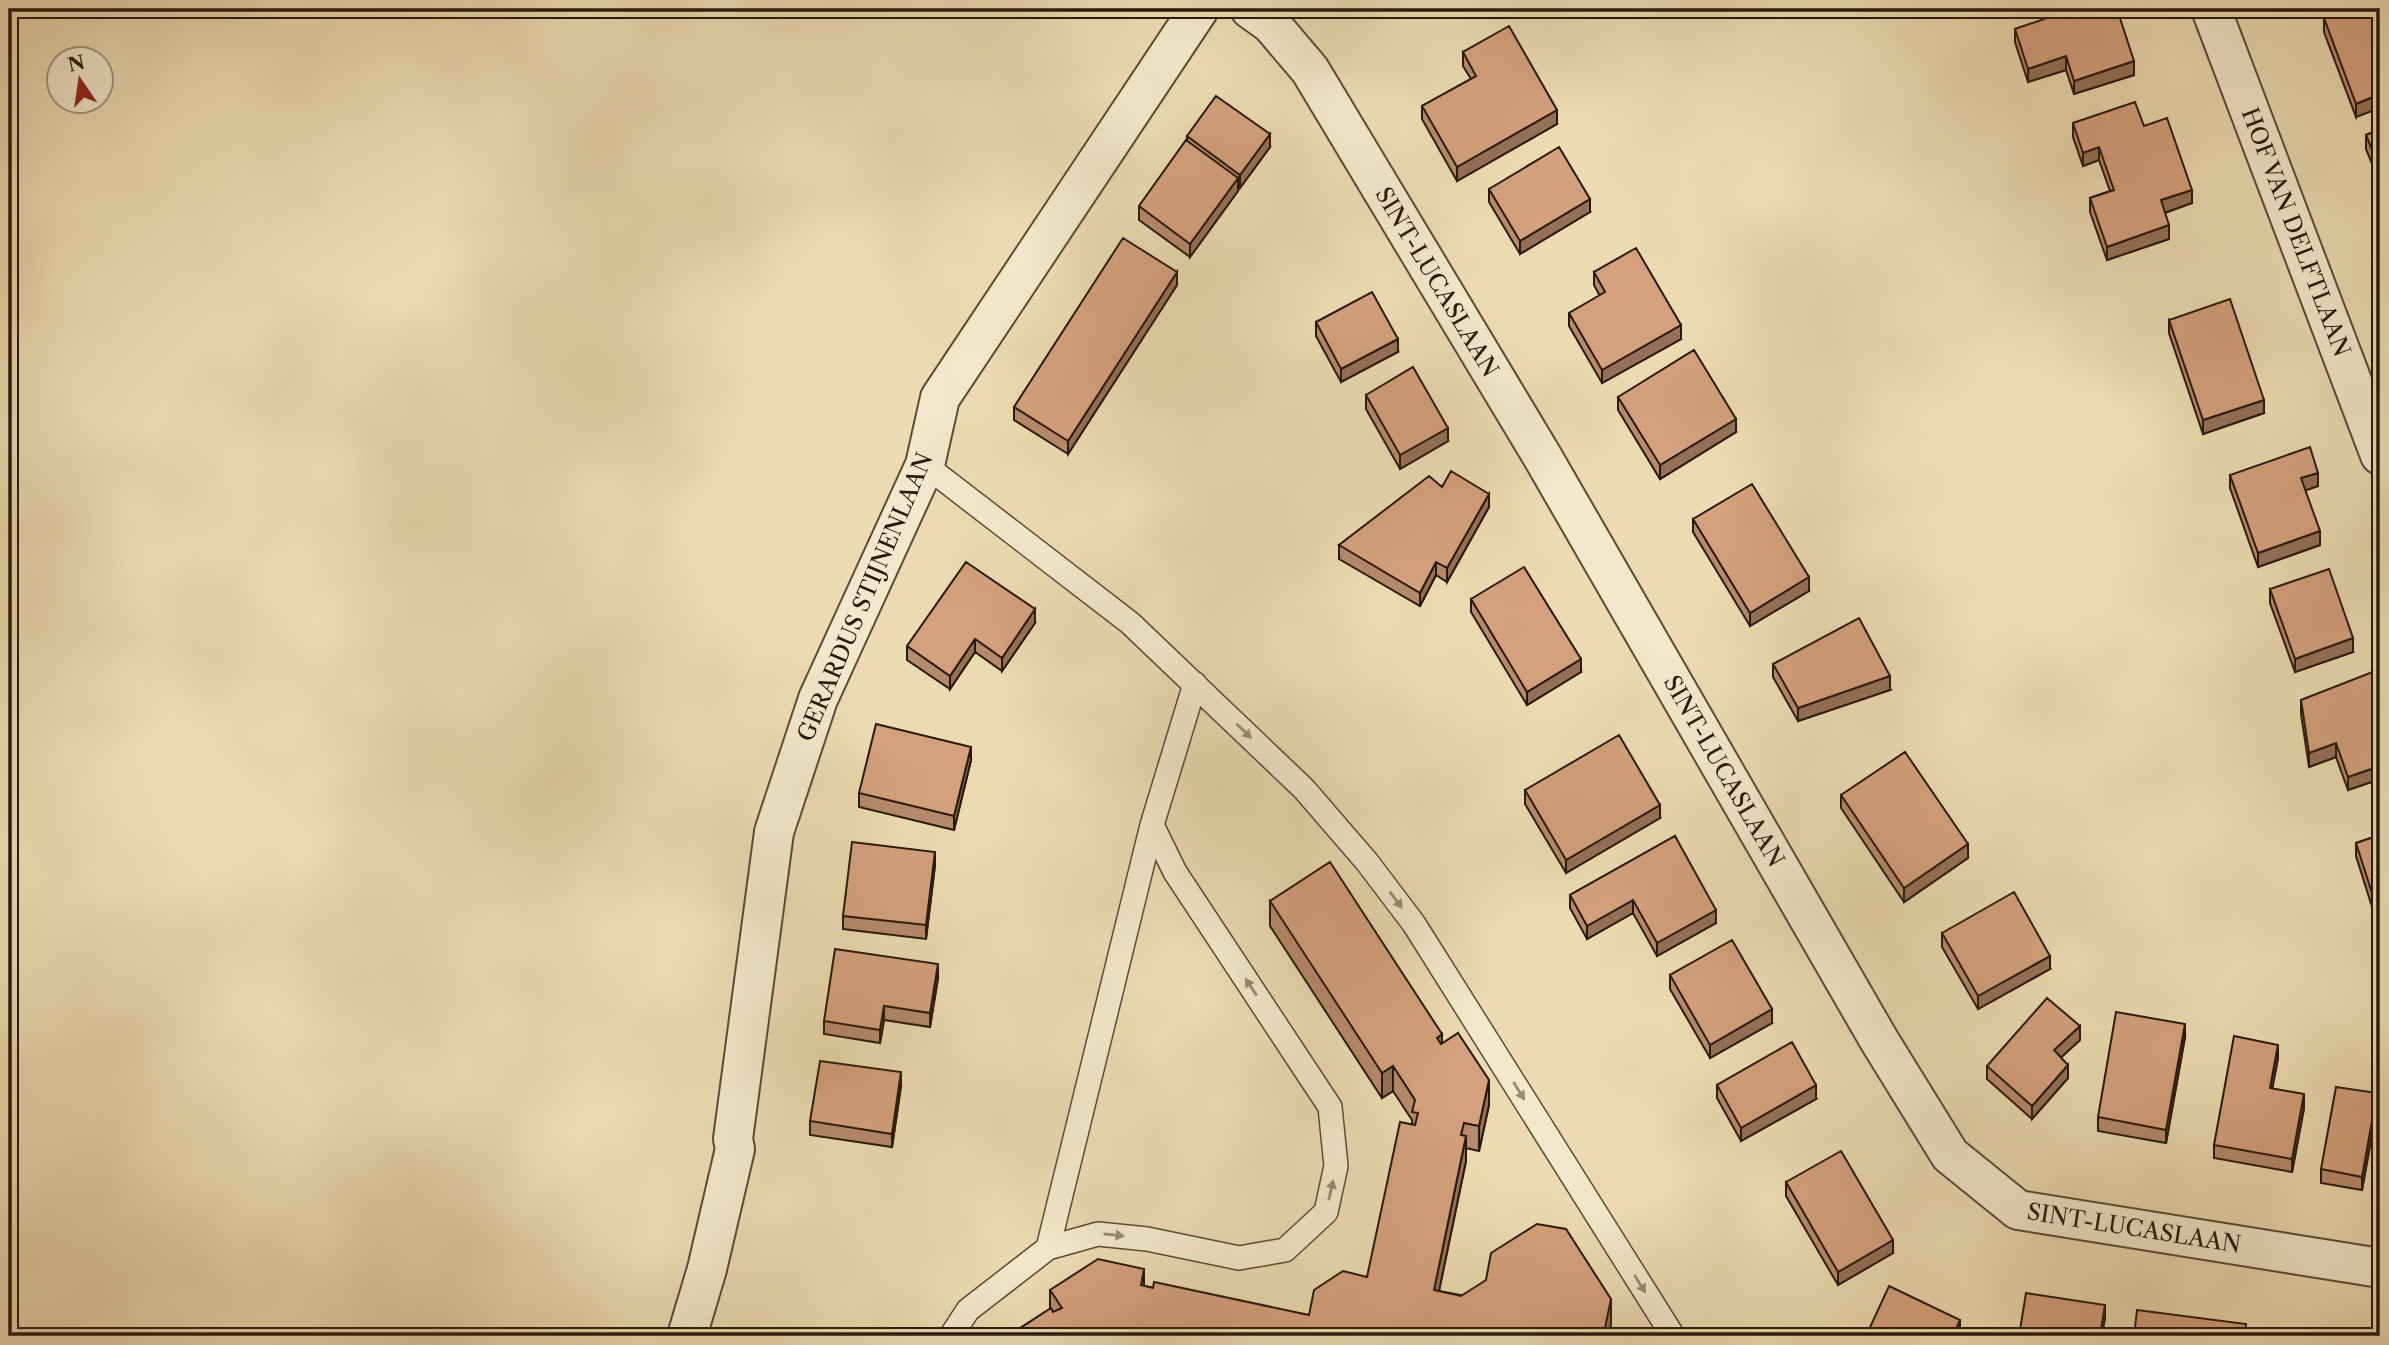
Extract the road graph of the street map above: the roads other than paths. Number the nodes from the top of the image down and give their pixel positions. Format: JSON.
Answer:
{"nodes":[{"id":1,"x":1199,"y":9,"type":"edge"},
{"id":2,"x":1250,"y":9,"type":"edge"},
{"id":3,"x":2211,"y":9,"type":"edge"},
{"id":4,"x":2380,"y":455,"type":"edge"},
{"id":5,"x":925,"y":465,"type":"junction"},
{"id":6,"x":1195,"y":684,"type":"junction"},
{"id":7,"x":1152,"y":825,"type":"junction"},
{"id":8,"x":1048,"y":1248,"type":"junction"},
{"id":9,"x":2380,"y":1268,"type":"edge"},
{"id":10,"x":687,"y":1336,"type":"edge"},
{"id":11,"x":951,"y":1336,"type":"edge"},
{"id":12,"x":1673,"y":1336,"type":"edge"}],
"edges":[{"from":1,"to":5,"type":"street","name":"GERARDUS STIJNENLAAN"},
{"from":2,"to":9,"type":"street","name":"SINT-LUCASLAAN"},
{"from":3,"to":4,"type":"street","name":"HOF VAN DELFTLAAN"},
{"from":5,"to":6,"type":"lane"},
{"from":5,"to":10,"type":"street","name":"GERARDUS STIJNENLAAN"},
{"from":6,"to":7,"type":"lane"},
{"from":6,"to":12,"type":"lane","one_way":true},
{"from":7,"to":8,"type":"lane"},
{"from":8,"to":7,"type":"lane","one_way":true},
{"from":8,"to":11,"type":"lane"}]}
